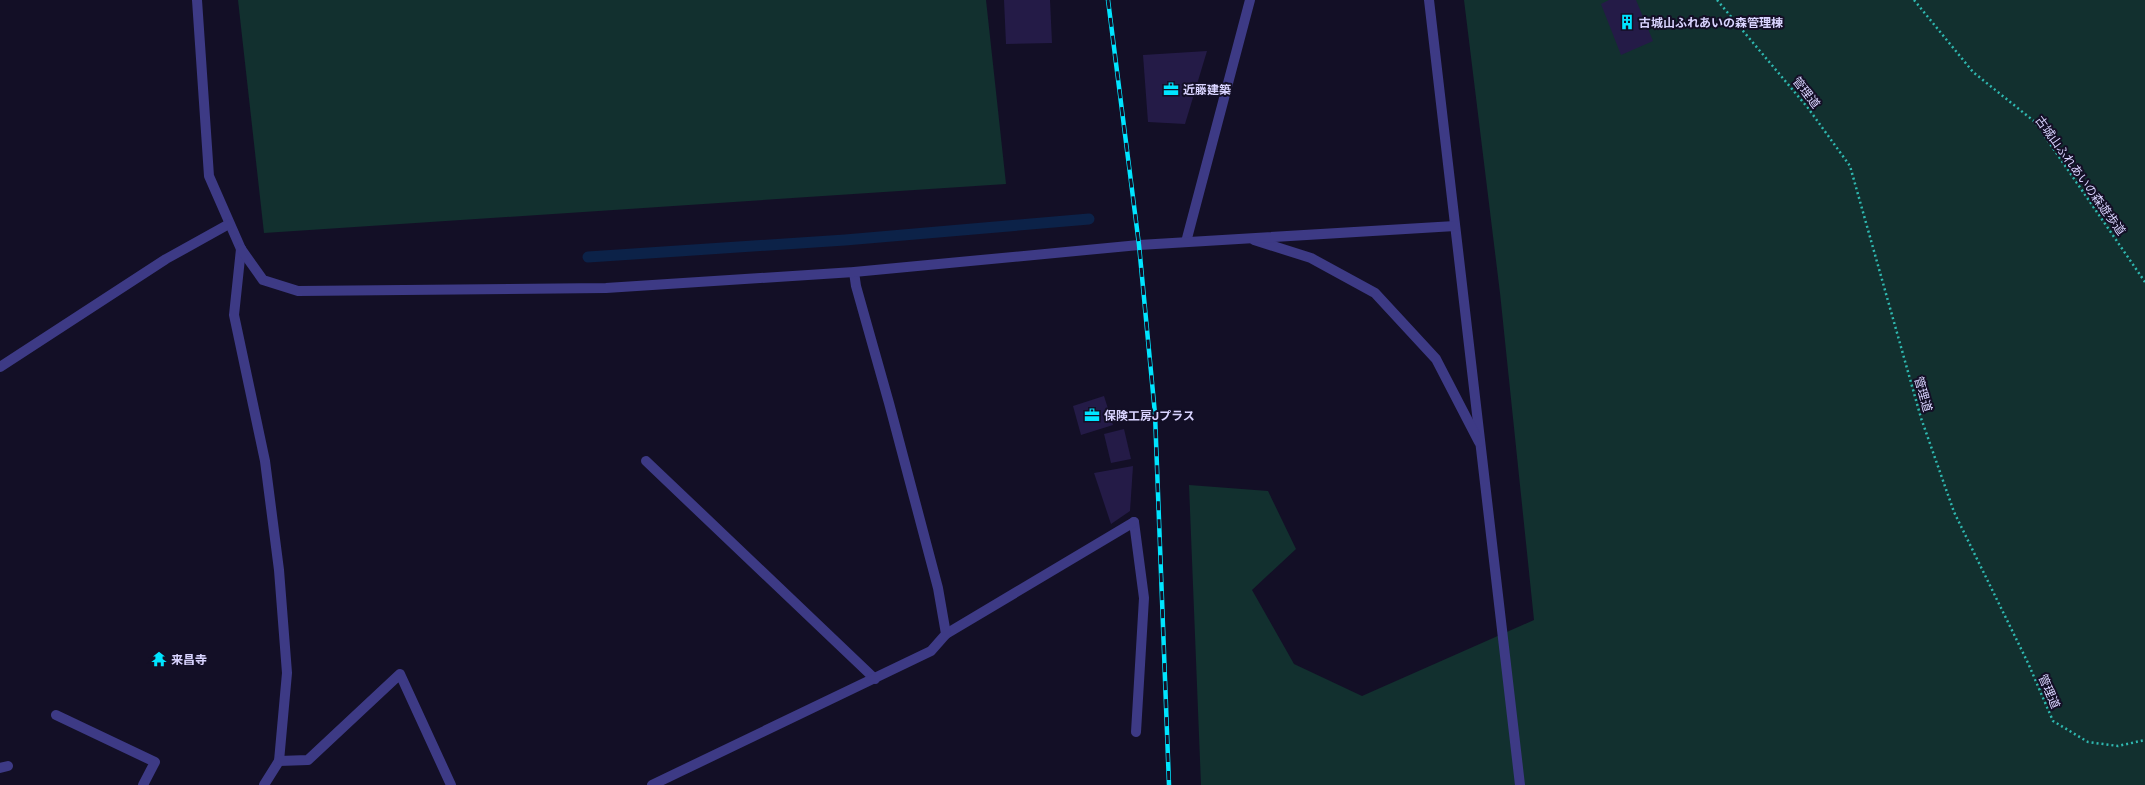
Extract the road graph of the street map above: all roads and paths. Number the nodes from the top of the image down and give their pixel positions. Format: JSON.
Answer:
{"nodes":[{"id":1,"x":197,"y":0,"type":"edge"},
{"id":2,"x":1250,"y":0,"type":"edge"},
{"id":3,"x":1429,"y":0,"type":"edge"},
{"id":4,"x":1717,"y":0,"type":"edge"},
{"id":5,"x":1914,"y":0,"type":"edge"},
{"id":6,"x":230,"y":224,"type":"junction"},
{"id":7,"x":1455,"y":226,"type":"junction"},
{"id":8,"x":1249,"y":238,"type":"junction"},
{"id":9,"x":1186,"y":242,"type":"junction"},
{"id":10,"x":241,"y":249,"type":"junction"},
{"id":11,"x":854,"y":272,"type":"junction"},
{"id":12,"x":2145,"y":282,"type":"edge"},
{"id":13,"x":0,"y":367,"type":"edge"},
{"id":14,"x":1482,"y":448,"type":"junction"},
{"id":15,"x":646,"y":461,"type":"dead end"},
{"id":16,"x":946,"y":634,"type":"junction"},
{"id":17,"x":874,"y":679,"type":"junction"},
{"id":18,"x":56,"y":715,"type":"dead end"},
{"id":19,"x":1136,"y":732,"type":"dead end"},
{"id":20,"x":2145,"y":740,"type":"edge"},
{"id":21,"x":280,"y":761,"type":"junction"},
{"id":22,"x":143,"y":785,"type":"edge"},
{"id":23,"x":264,"y":785,"type":"edge"},
{"id":24,"x":450,"y":785,"type":"edge"},
{"id":25,"x":652,"y":785,"type":"edge"},
{"id":26,"x":1520,"y":785,"type":"edge"}],
"edges":[{"from":1,"to":6,"type":"street"},
{"from":2,"to":9,"type":"street"},
{"from":3,"to":7,"type":"street"},
{"from":4,"to":20,"type":"path","name":"管理道"},
{"from":5,"to":12,"type":"path","name":"古城山ふれあいの森遊歩道"},
{"from":6,"to":10,"type":"street"},
{"from":6,"to":13,"type":"street"},
{"from":7,"to":8,"type":"street"},
{"from":7,"to":14,"type":"street"},
{"from":8,"to":9,"type":"street"},
{"from":8,"to":14,"type":"street"},
{"from":9,"to":11,"type":"street"},
{"from":10,"to":11,"type":"street"},
{"from":10,"to":21,"type":"street"},
{"from":11,"to":16,"type":"street"},
{"from":14,"to":26,"type":"street"},
{"from":15,"to":17,"type":"street"},
{"from":16,"to":17,"type":"street"},
{"from":16,"to":19,"type":"street"},
{"from":17,"to":25,"type":"street"},
{"from":18,"to":22,"type":"street"},
{"from":21,"to":23,"type":"street"},
{"from":21,"to":24,"type":"street"}]}
